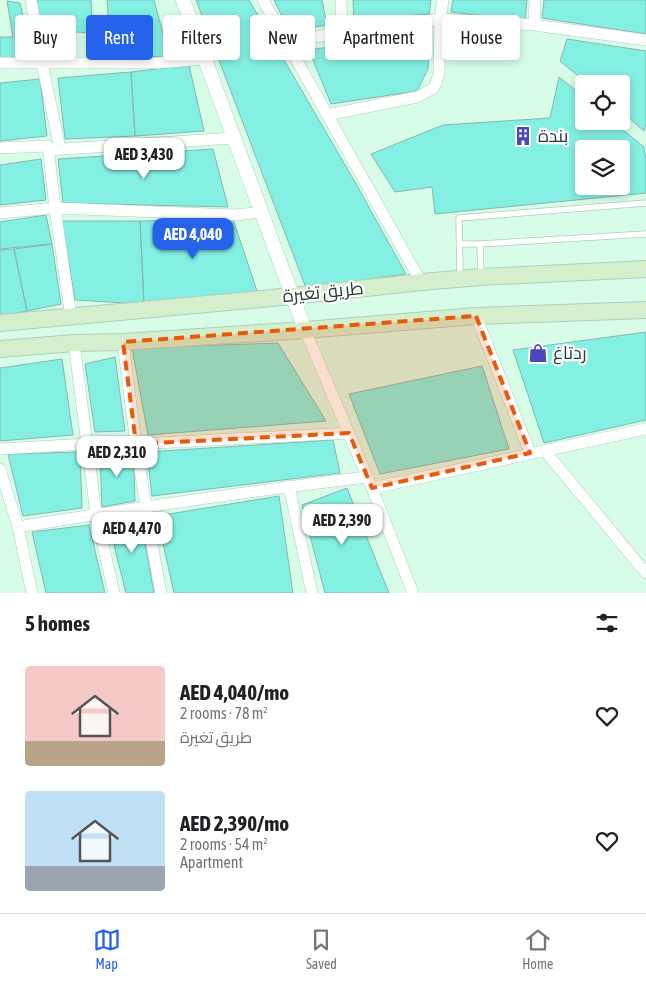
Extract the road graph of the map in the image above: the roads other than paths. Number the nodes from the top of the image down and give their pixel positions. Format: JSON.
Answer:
{"nodes":[{"id":1,"x":31,"y":0,"type":"edge"},
{"id":2,"x":183,"y":0,"type":"edge"},
{"id":3,"x":263,"y":0,"type":"edge"},
{"id":4,"x":341,"y":0,"type":"edge"},
{"id":5,"x":443,"y":0,"type":"edge"},
{"id":6,"x":535,"y":0,"type":"edge"},
{"id":7,"x":189,"y":15,"type":"edge"},
{"id":8,"x":271,"y":15,"type":"edge"},
{"id":9,"x":341,"y":15,"type":"edge"},
{"id":10,"x":440,"y":19,"type":"junction"},
{"id":11,"x":432,"y":20,"type":"edge"},
{"id":12,"x":534,"y":26,"type":"junction"},
{"id":13,"x":646,"y":40,"type":"edge"},
{"id":14,"x":193,"y":60,"type":"edge"},
{"id":15,"x":205,"y":60,"type":"edge"},
{"id":16,"x":297,"y":60,"type":"edge"},
{"id":17,"x":0,"y":63,"type":"edge"},
{"id":18,"x":42,"y":63,"type":"junction"},
{"id":19,"x":327,"y":115,"type":"junction"},
{"id":20,"x":234,"y":138,"type":"junction"},
{"id":21,"x":0,"y":148,"type":"edge"},
{"id":22,"x":54,"y":149,"type":"junction"},
{"id":23,"x":646,"y":203,"type":"edge"},
{"id":24,"x":56,"y":208,"type":"junction"},
{"id":25,"x":262,"y":212,"type":"junction"},
{"id":26,"x":0,"y":213,"type":"edge"},
{"id":27,"x":646,"y":234,"type":"edge"},
{"id":28,"x":460,"y":244,"type":"junction"},
{"id":29,"x":480,"y":244,"type":"junction"},
{"id":30,"x":646,"y":269,"type":"edge"},
{"id":31,"x":481,"y":277,"type":"junction"},
{"id":32,"x":460,"y":278,"type":"junction"},
{"id":33,"x":421,"y":282,"type":"junction"},
{"id":34,"x":293,"y":296,"type":"junction"},
{"id":35,"x":646,"y":310,"type":"edge"},
{"id":36,"x":476,"y":316,"type":"junction"},
{"id":37,"x":71,"y":317,"type":"junction"},
{"id":38,"x":0,"y":323,"type":"edge"},
{"id":39,"x":305,"y":330,"type":"junction"},
{"id":40,"x":123,"y":342,"type":"junction"},
{"id":41,"x":74,"y":343,"type":"junction"},
{"id":42,"x":0,"y":349,"type":"edge"},
{"id":43,"x":646,"y":429,"type":"edge"},
{"id":44,"x":349,"y":433,"type":"junction"},
{"id":45,"x":87,"y":444,"type":"junction"},
{"id":46,"x":136,"y":444,"type":"junction"},
{"id":47,"x":0,"y":449,"type":"edge"},
{"id":48,"x":545,"y":451,"type":"junction"},
{"id":49,"x":530,"y":453,"type":"junction"},
{"id":50,"x":0,"y":469,"type":"edge"},
{"id":51,"x":367,"y":477,"type":"junction"},
{"id":52,"x":289,"y":486,"type":"junction"},
{"id":53,"x":372,"y":488,"type":"junction"},
{"id":54,"x":146,"y":506,"type":"junction"},
{"id":55,"x":96,"y":514,"type":"junction"},
{"id":56,"x":18,"y":527,"type":"junction"},
{"id":57,"x":646,"y":573,"type":"edge"},
{"id":58,"x":32,"y":593,"type":"edge"},
{"id":59,"x":114,"y":593,"type":"edge"},
{"id":60,"x":161,"y":593,"type":"edge"},
{"id":61,"x":312,"y":593,"type":"edge"},
{"id":62,"x":413,"y":593,"type":"edge"}],
"edges":[{"from":1,"to":18,"type":"street"},
{"from":2,"to":7,"type":"street"},
{"from":3,"to":8,"type":"street"},
{"from":4,"to":9,"type":"street"},
{"from":5,"to":10,"type":"street"},
{"from":6,"to":12,"type":"street"},
{"from":10,"to":11,"type":"street"},
{"from":10,"to":12,"type":"street"},
{"from":10,"to":19,"type":"street"},
{"from":12,"to":13,"type":"street"},
{"from":14,"to":18,"type":"street"},
{"from":15,"to":20,"type":"street"},
{"from":16,"to":19,"type":"street"},
{"from":17,"to":18,"type":"street"},
{"from":18,"to":22,"type":"street"},
{"from":19,"to":33,"type":"street"},
{"from":20,"to":22,"type":"street"},
{"from":20,"to":25,"type":"street"},
{"from":21,"to":22,"type":"street"},
{"from":22,"to":24,"type":"street"},
{"from":23,"to":28,"type":"lane"},
{"from":24,"to":25,"type":"street"},
{"from":24,"to":26,"type":"street"},
{"from":24,"to":37,"type":"street"},
{"from":25,"to":34,"type":"street"},
{"from":27,"to":29,"type":"lane"},
{"from":28,"to":29,"type":"lane"},
{"from":28,"to":32,"type":"lane"},
{"from":29,"to":31,"type":"lane"},
{"from":30,"to":31,"type":"main road","name":"طريق تغيرة"},
{"from":31,"to":32,"type":"main road","name":"طريق تغيرة"},
{"from":32,"to":33,"type":"main road","name":"طريق تغيرة"},
{"from":33,"to":34,"type":"main road","name":"طريق تغيرة"},
{"from":34,"to":37,"type":"main road","name":"طريق تغيرة"},
{"from":34,"to":39,"type":"street"},
{"from":35,"to":36,"type":"main road","name":"طريق تغيرة"},
{"from":36,"to":39,"type":"main road","name":"طريق تغيرة"},
{"from":36,"to":49,"type":"street"},
{"from":37,"to":38,"type":"main road","name":"طريق تغيرة"},
{"from":39,"to":40,"type":"main road","name":"طريق تغيرة"},
{"from":39,"to":44,"type":"street"},
{"from":40,"to":41,"type":"main road","name":"طريق تغيرة"},
{"from":40,"to":46,"type":"street"},
{"from":41,"to":42,"type":"main road","name":"طريق تغيرة"},
{"from":41,"to":45,"type":"street"},
{"from":43,"to":48,"type":"street"},
{"from":44,"to":46,"type":"street"},
{"from":44,"to":51,"type":"street"},
{"from":45,"to":46,"type":"street"},
{"from":45,"to":47,"type":"street"},
{"from":45,"to":55,"type":"street"},
{"from":46,"to":54,"type":"street"},
{"from":48,"to":49,"type":"street"},
{"from":48,"to":57,"type":"street"},
{"from":49,"to":53,"type":"street"},
{"from":50,"to":56,"type":"street"},
{"from":51,"to":52,"type":"street"},
{"from":51,"to":53,"type":"street"},
{"from":52,"to":54,"type":"street"},
{"from":52,"to":61,"type":"street"},
{"from":53,"to":62,"type":"street"},
{"from":54,"to":55,"type":"street"},
{"from":54,"to":60,"type":"street"},
{"from":55,"to":56,"type":"street"},
{"from":55,"to":59,"type":"street"},
{"from":56,"to":58,"type":"street"}]}
